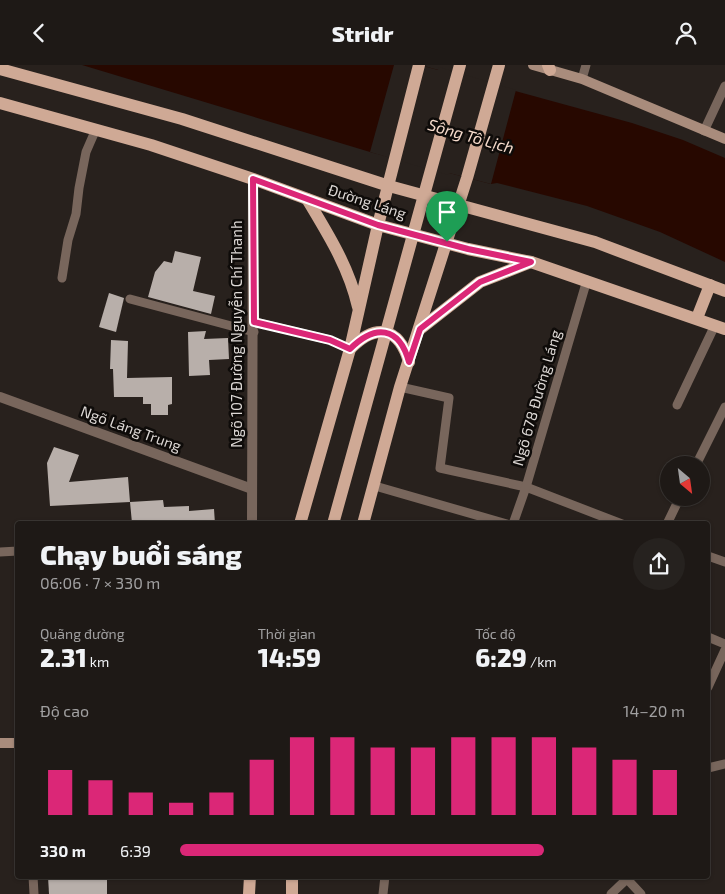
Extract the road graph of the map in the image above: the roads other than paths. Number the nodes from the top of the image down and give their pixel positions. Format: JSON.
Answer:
{"nodes":[{"id":1,"x":420,"y":65,"type":"edge"},
{"id":2,"x":460,"y":65,"type":"edge"},
{"id":3,"x":499,"y":65,"type":"edge"},
{"id":4,"x":533,"y":65,"type":"edge"},
{"id":5,"x":586,"y":65,"type":"edge"},
{"id":6,"x":550,"y":67,"type":"edge"},
{"id":7,"x":0,"y":69,"type":"edge"},
{"id":8,"x":582,"y":79,"type":"junction"},
{"id":9,"x":725,"y":86,"type":"edge"},
{"id":10,"x":0,"y":103,"type":"edge"},
{"id":11,"x":96,"y":129,"type":"junction"},
{"id":12,"x":704,"y":131,"type":"junction"},
{"id":13,"x":725,"y":139,"type":"edge"},
{"id":14,"x":253,"y":179,"type":"junction"},
{"id":15,"x":389,"y":186,"type":"junction"},
{"id":16,"x":307,"y":199,"type":"junction"},
{"id":17,"x":458,"y":205,"type":"junction"},
{"id":18,"x":378,"y":225,"type":"junction"},
{"id":19,"x":447,"y":242,"type":"junction"},
{"id":20,"x":531,"y":262,"type":"junction"},
{"id":21,"x":62,"y":279,"type":"dead end"},
{"id":22,"x":587,"y":280,"type":"junction"},
{"id":23,"x":710,"y":285,"type":"junction"},
{"id":24,"x":725,"y":291,"type":"edge"},
{"id":25,"x":130,"y":299,"type":"dead end"},
{"id":26,"x":359,"y":312,"type":"junction"},
{"id":27,"x":697,"y":318,"type":"junction"},
{"id":28,"x":254,"y":327,"type":"junction"},
{"id":29,"x":720,"y":327,"type":"edge"},
{"id":30,"x":420,"y":329,"type":"junction"},
{"id":31,"x":350,"y":349,"type":"junction"},
{"id":32,"x":409,"y":362,"type":"junction"},
{"id":33,"x":400,"y":387,"type":"junction"},
{"id":34,"x":0,"y":397,"type":"edge"},
{"id":35,"x":677,"y":405,"type":"dead end"},
{"id":36,"x":725,"y":407,"type":"edge"},
{"id":37,"x":700,"y":456,"type":"edge"},
{"id":38,"x":375,"y":485,"type":"junction"},
{"id":39,"x":526,"y":487,"type":"junction"},
{"id":40,"x":252,"y":489,"type":"junction"},
{"id":41,"x":676,"y":506,"type":"edge"},
{"id":42,"x":252,"y":521,"type":"edge"},
{"id":43,"x":301,"y":521,"type":"edge"},
{"id":44,"x":334,"y":521,"type":"edge"},
{"id":45,"x":364,"y":521,"type":"edge"},
{"id":46,"x":497,"y":521,"type":"edge"},
{"id":47,"x":513,"y":521,"type":"edge"},
{"id":48,"x":614,"y":521,"type":"edge"},
{"id":49,"x":668,"y":521,"type":"edge"},
{"id":50,"x":15,"y":551,"type":"edge"},
{"id":51,"x":0,"y":552,"type":"edge"},
{"id":52,"x":710,"y":557,"type":"edge"},
{"id":53,"x":725,"y":562,"type":"edge"},
{"id":54,"x":725,"y":634,"type":"edge"},
{"id":55,"x":710,"y":638,"type":"edge"},
{"id":56,"x":724,"y":646,"type":"edge"},
{"id":57,"x":710,"y":682,"type":"edge"},
{"id":58,"x":0,"y":743,"type":"edge"},
{"id":59,"x":15,"y":743,"type":"edge"},
{"id":60,"x":725,"y":763,"type":"edge"},
{"id":61,"x":710,"y":767,"type":"edge"},
{"id":62,"x":33,"y":879,"type":"edge"},
{"id":63,"x":250,"y":879,"type":"edge"},
{"id":64,"x":292,"y":879,"type":"edge"},
{"id":65,"x":386,"y":879,"type":"edge"},
{"id":66,"x":627,"y":879,"type":"edge"},
{"id":67,"x":629,"y":879,"type":"edge"},
{"id":68,"x":34,"y":894,"type":"edge"},
{"id":69,"x":249,"y":894,"type":"edge"},
{"id":70,"x":292,"y":894,"type":"edge"},
{"id":71,"x":383,"y":894,"type":"edge"},
{"id":72,"x":611,"y":894,"type":"edge"},
{"id":73,"x":641,"y":894,"type":"edge"}],
"edges":[{"from":1,"to":15,"type":"main road"},
{"from":2,"to":44,"type":"main road","bridge":true},
{"from":3,"to":17,"type":"main road"},
{"from":4,"to":6,"type":"main road"},
{"from":5,"to":8,"type":"lane"},
{"from":6,"to":8,"type":"main road"},
{"from":7,"to":15,"type":"main road","name":"Đường Láng"},
{"from":8,"to":12,"type":"main road"},
{"from":9,"to":12,"type":"lane"},
{"from":10,"to":11,"type":"main road","name":"Đường Láng"},
{"from":11,"to":14,"type":"main road","name":"Đường Láng"},
{"from":11,"to":21,"type":"lane"},
{"from":12,"to":13,"type":"main road"},
{"from":14,"to":16,"type":"main road","name":"Đường Láng"},
{"from":14,"to":28,"type":"street","name":"Ngõ 107 Đường Nguyễn Chí Thanh"},
{"from":15,"to":17,"type":"main road","name":"Đường Láng"},
{"from":15,"to":18,"type":"main road"},
{"from":16,"to":18,"type":"main road","name":"Đường Láng"},
{"from":16,"to":26,"type":"main road"},
{"from":17,"to":19,"type":"main road"},
{"from":17,"to":23,"type":"main road","name":"Đường Láng"},
{"from":18,"to":19,"type":"main road","name":"Đường Láng"},
{"from":18,"to":26,"type":"main road"},
{"from":19,"to":20,"type":"main road","name":"Đường Láng"},
{"from":19,"to":30,"type":"main road"},
{"from":20,"to":22,"type":"main road","name":"Đường Láng"},
{"from":20,"to":30,"type":"main road"},
{"from":22,"to":27,"type":"main road","name":"Đường Láng"},
{"from":22,"to":39,"type":"lane","name":"Ngõ 678 Đường Láng"},
{"from":23,"to":24,"type":"main road","name":"Đường Láng"},
{"from":23,"to":27,"type":"main road"},
{"from":25,"to":28,"type":"lane"},
{"from":26,"to":31,"type":"main road"},
{"from":27,"to":29,"type":"main road","name":"Đường Láng"},
{"from":28,"to":31,"type":"lane"},
{"from":28,"to":40,"type":"street","name":"Ngõ 107 Đường Nguyễn Chí Thanh"},
{"from":29,"to":35,"type":"lane"},
{"from":30,"to":32,"type":"main road"},
{"from":31,"to":32,"type":"main road"},
{"from":31,"to":43,"type":"main road"},
{"from":32,"to":33,"type":"main road"},
{"from":33,"to":38,"type":"main road"},
{"from":33,"to":39,"type":"lane"},
{"from":34,"to":40,"type":"street","name":"Ngõ Láng Trung"},
{"from":36,"to":37,"type":"lane"},
{"from":38,"to":45,"type":"main road"},
{"from":38,"to":46,"type":"lane"},
{"from":39,"to":47,"type":"lane","name":"Ngõ 678 Đường Láng"},
{"from":39,"to":48,"type":"lane"},
{"from":40,"to":42,"type":"street","name":"Ngõ 107 Đường Nguyễn Chí Thanh"},
{"from":41,"to":49,"type":"lane"},
{"from":50,"to":51,"type":"lane"},
{"from":52,"to":53,"type":"lane"},
{"from":54,"to":56,"type":"lane"},
{"from":55,"to":56,"type":"lane"},
{"from":56,"to":57,"type":"lane"},
{"from":58,"to":59,"type":"main road"},
{"from":60,"to":61,"type":"lane"},
{"from":62,"to":68,"type":"lane"},
{"from":63,"to":69,"type":"main road"},
{"from":64,"to":70,"type":"main road"},
{"from":65,"to":71,"type":"lane"},
{"from":66,"to":72,"type":"lane"},
{"from":67,"to":73,"type":"lane"}]}
